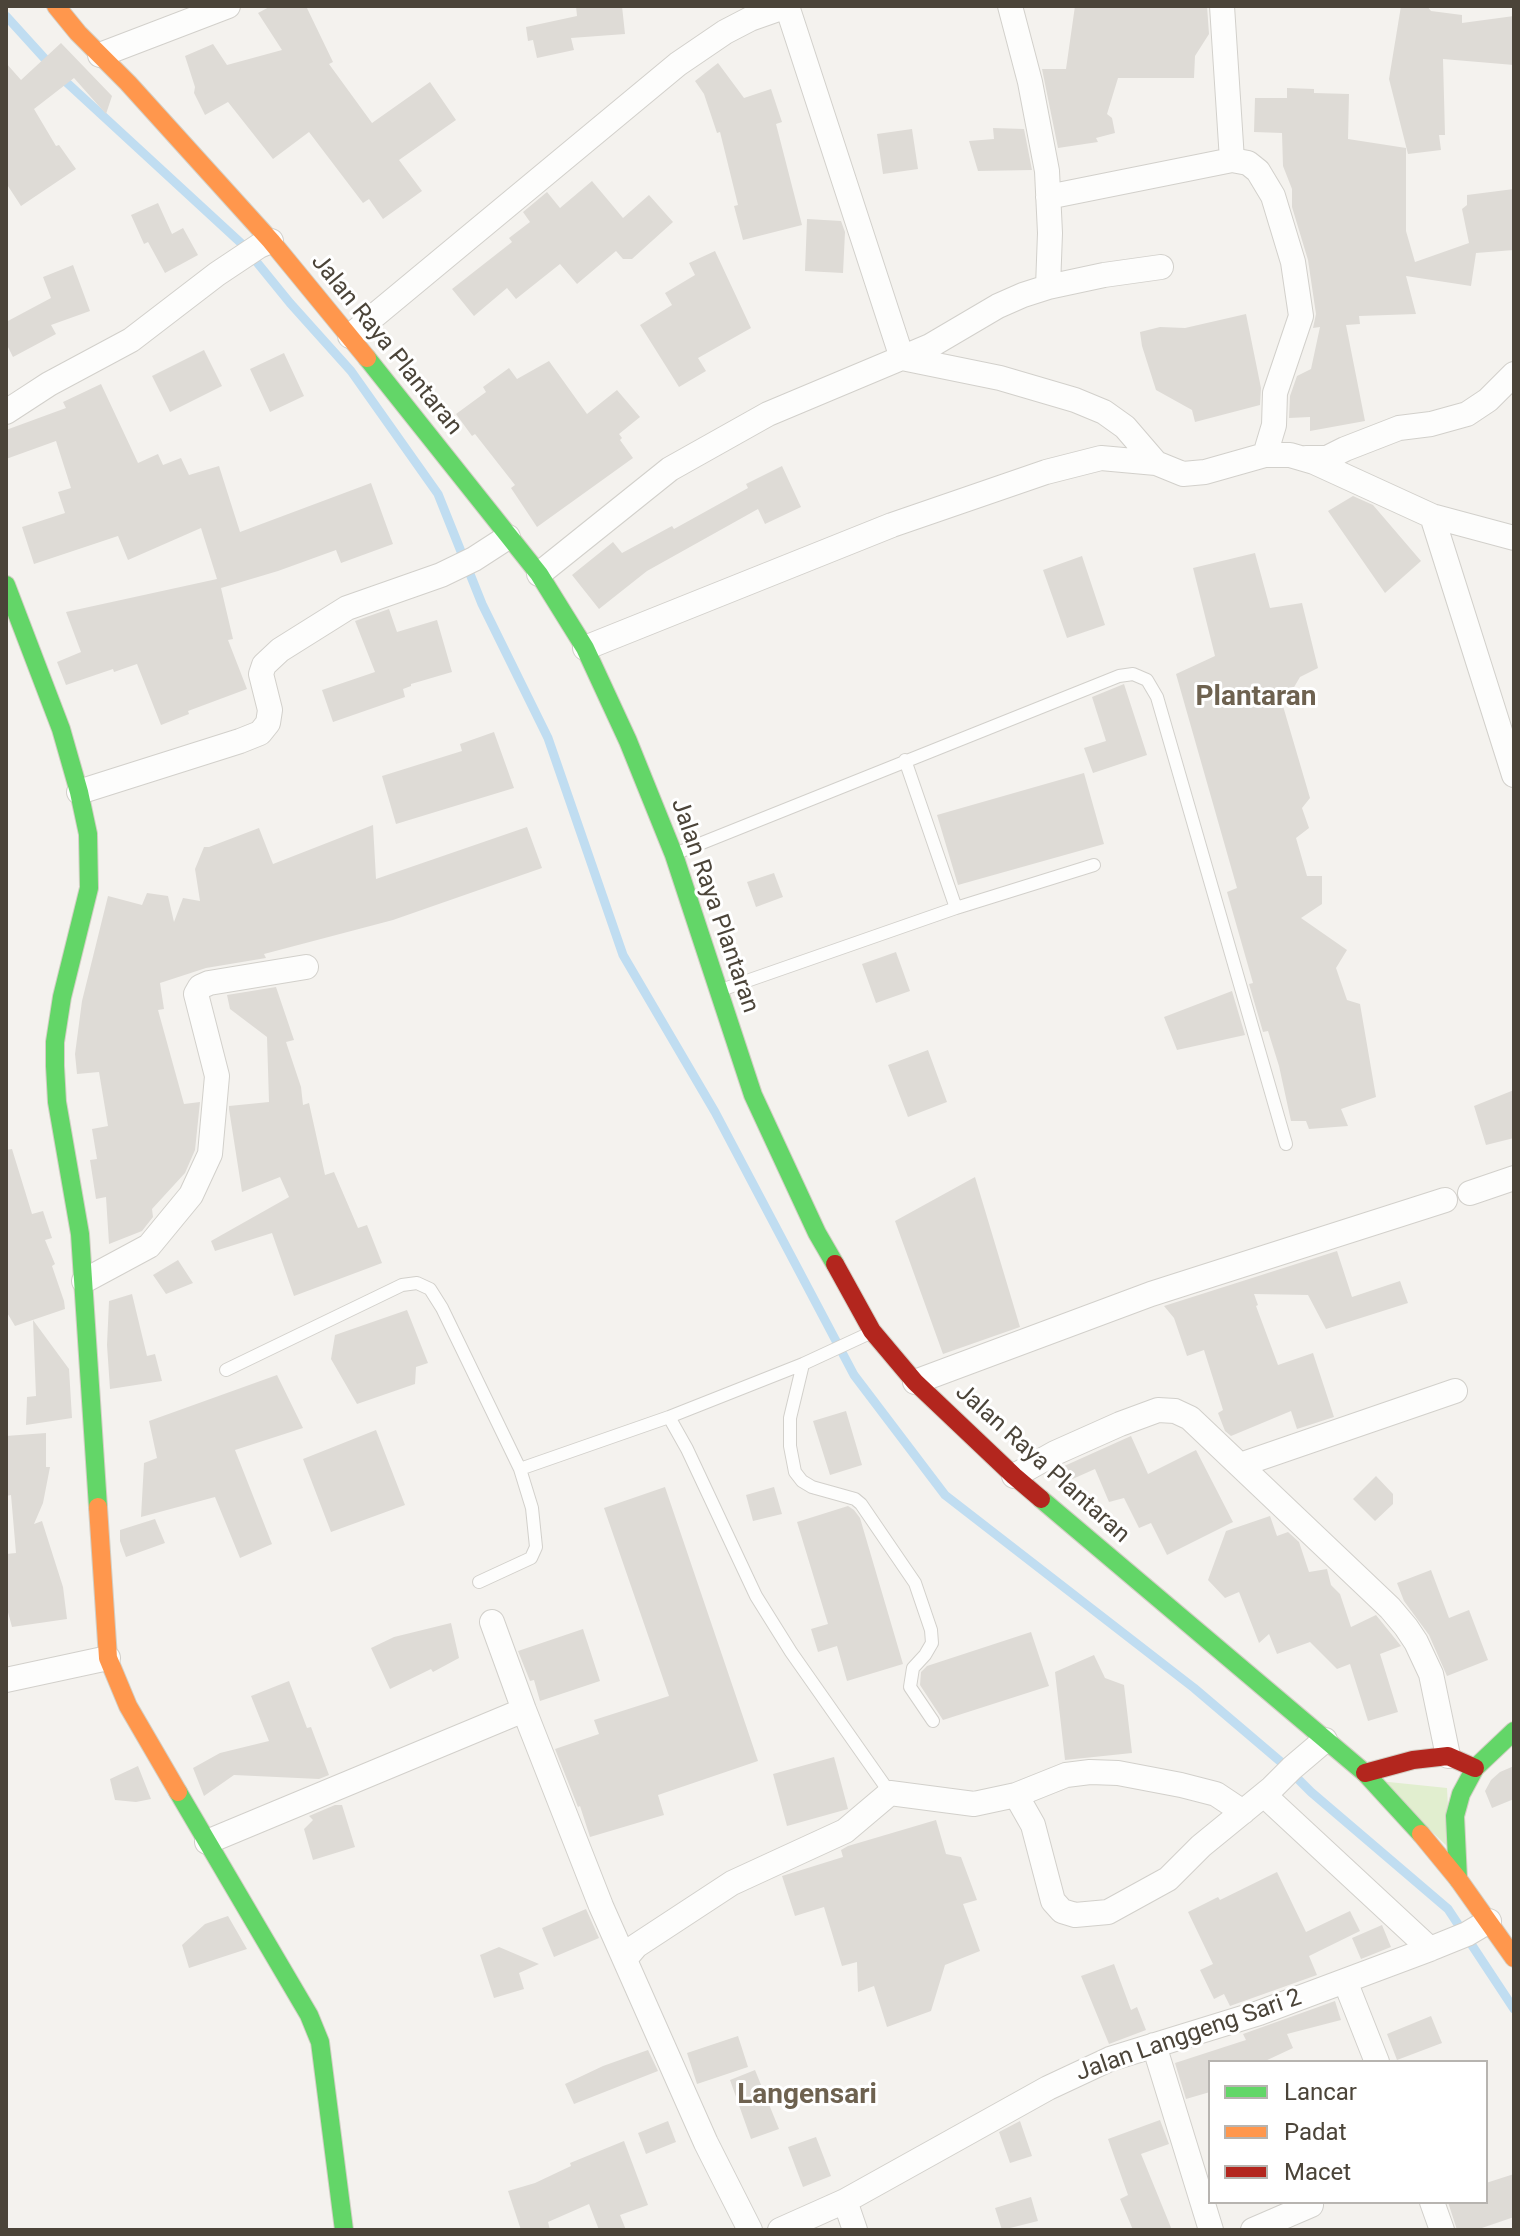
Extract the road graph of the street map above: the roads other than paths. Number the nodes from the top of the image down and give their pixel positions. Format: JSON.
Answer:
{"nodes":[{"id":1,"x":56,"y":6,"type":"edge"},
{"id":2,"x":228,"y":6,"type":"edge"},
{"id":3,"x":787,"y":6,"type":"edge"},
{"id":4,"x":1010,"y":6,"type":"edge"},
{"id":5,"x":1222,"y":6,"type":"edge"},
{"id":6,"x":100,"y":55,"type":"junction"},
{"id":7,"x":1232,"y":160,"type":"junction"},
{"id":8,"x":1048,"y":197,"type":"junction"},
{"id":9,"x":265,"y":243,"type":"junction"},
{"id":10,"x":1161,"y":267,"type":"dead end"},
{"id":11,"x":1048,"y":287,"type":"junction"},
{"id":12,"x":350,"y":336,"type":"junction"},
{"id":13,"x":902,"y":358,"type":"junction"},
{"id":14,"x":1514,"y":374,"type":"edge"},
{"id":15,"x":6,"y":412,"type":"edge"},
{"id":16,"x":1265,"y":455,"type":"junction"},
{"id":17,"x":1304,"y":459,"type":"junction"},
{"id":18,"x":1156,"y":463,"type":"junction"},
{"id":19,"x":1432,"y":516,"type":"junction"},
{"id":20,"x":508,"y":537,"type":"junction"},
{"id":21,"x":1514,"y":538,"type":"edge"},
{"id":22,"x":539,"y":574,"type":"junction"},
{"id":23,"x":6,"y":585,"type":"edge"},
{"id":24,"x":12,"y":618,"type":"edge"},
{"id":25,"x":585,"y":648,"type":"junction"},
{"id":26,"x":905,"y":760,"type":"junction"},
{"id":27,"x":1514,"y":775,"type":"edge"},
{"id":28,"x":79,"y":792,"type":"junction"},
{"id":29,"x":674,"y":855,"type":"junction"},
{"id":30,"x":1094,"y":865,"type":"dead end"},
{"id":31,"x":956,"y":908,"type":"junction"},
{"id":32,"x":306,"y":967,"type":"dead end"},
{"id":33,"x":719,"y":991,"type":"junction"},
{"id":34,"x":1286,"y":1144,"type":"dead end"},
{"id":35,"x":1514,"y":1178,"type":"edge"},
{"id":36,"x":1470,"y":1193,"type":"dead end"},
{"id":37,"x":1445,"y":1200,"type":"dead end"},
{"id":38,"x":84,"y":1281,"type":"junction"},
{"id":39,"x":872,"y":1331,"type":"junction"},
{"id":40,"x":803,"y":1364,"type":"junction"},
{"id":41,"x":226,"y":1370,"type":"dead end"},
{"id":42,"x":915,"y":1382,"type":"junction"},
{"id":43,"x":1455,"y":1391,"type":"dead end"},
{"id":44,"x":669,"y":1417,"type":"junction"},
{"id":45,"x":1240,"y":1465,"type":"junction"},
{"id":46,"x":520,"y":1469,"type":"junction"},
{"id":47,"x":1014,"y":1476,"type":"junction"},
{"id":48,"x":479,"y":1582,"type":"dead end"},
{"id":49,"x":492,"y":1622,"type":"dead end"},
{"id":50,"x":108,"y":1658,"type":"junction"},
{"id":51,"x":6,"y":1680,"type":"edge"},
{"id":52,"x":524,"y":1710,"type":"junction"},
{"id":53,"x":933,"y":1721,"type":"dead end"},
{"id":54,"x":1514,"y":1731,"type":"edge"},
{"id":55,"x":1325,"y":1740,"type":"junction"},
{"id":56,"x":1448,"y":1756,"type":"junction"},
{"id":57,"x":1475,"y":1768,"type":"junction"},
{"id":58,"x":1365,"y":1773,"type":"junction"},
{"id":59,"x":1268,"y":1792,"type":"junction"},
{"id":60,"x":890,"y":1793,"type":"junction"},
{"id":61,"x":1016,"y":1795,"type":"junction"},
{"id":62,"x":1243,"y":1812,"type":"junction"},
{"id":63,"x":207,"y":1842,"type":"junction"},
{"id":64,"x":1458,"y":1879,"type":"junction"},
{"id":65,"x":1489,"y":1921,"type":"junction"},
{"id":66,"x":1433,"y":1948,"type":"junction"},
{"id":67,"x":1514,"y":1958,"type":"edge"},
{"id":68,"x":625,"y":1959,"type":"junction"},
{"id":69,"x":1345,"y":1981,"type":"junction"},
{"id":70,"x":1154,"y":2045,"type":"junction"},
{"id":71,"x":1376,"y":2060,"type":"edge"},
{"id":72,"x":845,"y":2201,"type":"junction"},
{"id":73,"x":1433,"y":2204,"type":"edge"},
{"id":74,"x":1311,"y":2205,"type":"dead end"},
{"id":75,"x":344,"y":2230,"type":"edge"},
{"id":76,"x":750,"y":2230,"type":"edge"},
{"id":77,"x":780,"y":2230,"type":"edge"},
{"id":78,"x":855,"y":2230,"type":"edge"},
{"id":79,"x":1211,"y":2230,"type":"edge"},
{"id":80,"x":1253,"y":2230,"type":"edge"},
{"id":81,"x":1442,"y":2230,"type":"edge"}],
"edges":[{"from":1,"to":6,"type":"main road","name":"Jalan Raya Plantaran"},
{"from":2,"to":6,"type":"street"},
{"from":3,"to":12,"type":"street"},
{"from":3,"to":13,"type":"street"},
{"from":4,"to":8,"type":"street"},
{"from":5,"to":7,"type":"street"},
{"from":6,"to":9,"type":"main road","name":"Jalan Raya Plantaran"},
{"from":7,"to":8,"type":"street"},
{"from":7,"to":16,"type":"street"},
{"from":8,"to":11,"type":"street"},
{"from":9,"to":12,"type":"main road","name":"Jalan Raya Plantaran"},
{"from":9,"to":15,"type":"street"},
{"from":10,"to":11,"type":"street"},
{"from":11,"to":13,"type":"street"},
{"from":12,"to":20,"type":"main road","name":"Jalan Raya Plantaran"},
{"from":13,"to":18,"type":"street"},
{"from":13,"to":22,"type":"street"},
{"from":14,"to":17,"type":"street"},
{"from":16,"to":17,"type":"street"},
{"from":16,"to":18,"type":"street"},
{"from":17,"to":19,"type":"street"},
{"from":18,"to":25,"type":"street"},
{"from":19,"to":21,"type":"street"},
{"from":19,"to":27,"type":"street"},
{"from":20,"to":22,"type":"main road","name":"Jalan Raya Plantaran"},
{"from":20,"to":28,"type":"street"},
{"from":22,"to":25,"type":"main road","name":"Jalan Raya Plantaran"},
{"from":23,"to":24,"type":"main road"},
{"from":24,"to":28,"type":"main road"},
{"from":25,"to":29,"type":"main road","name":"Jalan Raya Plantaran"},
{"from":26,"to":29,"type":"lane"},
{"from":26,"to":31,"type":"lane"},
{"from":26,"to":34,"type":"lane"},
{"from":28,"to":38,"type":"main road"},
{"from":29,"to":33,"type":"main road","name":"Jalan Raya Plantaran"},
{"from":30,"to":31,"type":"lane"},
{"from":31,"to":33,"type":"lane"},
{"from":32,"to":38,"type":"street"},
{"from":33,"to":39,"type":"main road","name":"Jalan Raya Plantaran"},
{"from":35,"to":36,"type":"street"},
{"from":37,"to":42,"type":"street"},
{"from":38,"to":50,"type":"main road"},
{"from":39,"to":40,"type":"lane"},
{"from":39,"to":42,"type":"main road","name":"Jalan Raya Plantaran"},
{"from":40,"to":44,"type":"lane"},
{"from":40,"to":53,"type":"lane"},
{"from":41,"to":46,"type":"lane"},
{"from":42,"to":47,"type":"main road","name":"Jalan Raya Plantaran"},
{"from":43,"to":45,"type":"street"},
{"from":44,"to":46,"type":"lane"},
{"from":44,"to":60,"type":"lane"},
{"from":45,"to":47,"type":"street"},
{"from":45,"to":56,"type":"street"},
{"from":46,"to":48,"type":"lane"},
{"from":47,"to":55,"type":"main road","name":"Jalan Raya Plantaran"},
{"from":49,"to":52,"type":"street"},
{"from":50,"to":51,"type":"street"},
{"from":50,"to":63,"type":"main road"},
{"from":52,"to":63,"type":"street"},
{"from":52,"to":68,"type":"street"},
{"from":54,"to":57,"type":"main road"},
{"from":55,"to":58,"type":"main road","name":"Jalan Raya Plantaran"},
{"from":55,"to":59,"type":"street"},
{"from":56,"to":57,"type":"main road"},
{"from":56,"to":58,"type":"main road"},
{"from":57,"to":64,"type":"main road"},
{"from":58,"to":64,"type":"main road","name":"Jalan Raya Plantaran"},
{"from":59,"to":62,"type":"street"},
{"from":59,"to":66,"type":"street"},
{"from":60,"to":61,"type":"street"},
{"from":60,"to":68,"type":"street"},
{"from":61,"to":62,"type":"street"},
{"from":61,"to":62,"type":"street"},
{"from":63,"to":75,"type":"main road"},
{"from":64,"to":65,"type":"main road","name":"Jalan Raya Plantaran"},
{"from":65,"to":66,"type":"street","name":"Jalan Langgeng Sari 2"},
{"from":65,"to":67,"type":"main road","name":"Jalan Raya Plantaran"},
{"from":66,"to":69,"type":"street","name":"Jalan Langgeng Sari 2"},
{"from":68,"to":76,"type":"street"},
{"from":69,"to":70,"type":"street","name":"Jalan Langgeng Sari 2"},
{"from":69,"to":71,"type":"street"},
{"from":70,"to":72,"type":"street","name":"Jalan Langgeng Sari 2"},
{"from":70,"to":79,"type":"street"},
{"from":72,"to":77,"type":"street","name":"Jalan Langgeng Sari 2"},
{"from":72,"to":78,"type":"street"},
{"from":73,"to":81,"type":"street"},
{"from":74,"to":80,"type":"street"}]}
